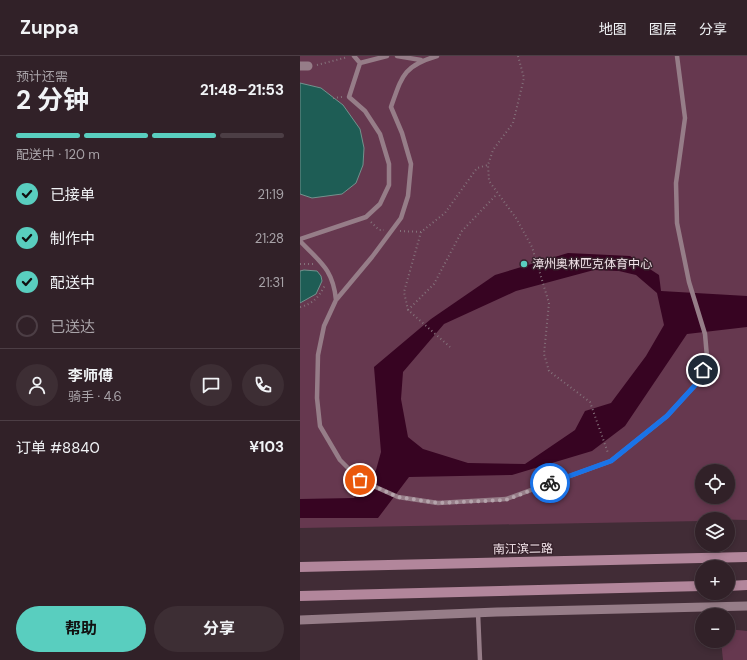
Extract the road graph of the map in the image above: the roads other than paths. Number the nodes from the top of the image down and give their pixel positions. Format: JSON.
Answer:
{"nodes":[{"id":1,"x":354,"y":56,"type":"edge"},
{"id":2,"x":387,"y":56,"type":"edge"},
{"id":3,"x":397,"y":56,"type":"edge"},
{"id":4,"x":437,"y":56,"type":"edge"},
{"id":5,"x":677,"y":56,"type":"edge"},
{"id":6,"x":421,"y":60,"type":"junction"},
{"id":7,"x":360,"y":63,"type":"junction"},
{"id":8,"x":300,"y":240,"type":"edge"},
{"id":9,"x":336,"y":300,"type":"junction"},
{"id":10,"x":747,"y":557,"type":"edge"},
{"id":11,"x":300,"y":567,"type":"edge"},
{"id":12,"x":747,"y":585,"type":"edge"},
{"id":13,"x":695,"y":586,"type":"edge"},
{"id":14,"x":735,"y":586,"type":"edge"},
{"id":15,"x":300,"y":596,"type":"edge"},
{"id":16,"x":747,"y":606,"type":"edge"},
{"id":17,"x":478,"y":613,"type":"junction"},
{"id":18,"x":300,"y":620,"type":"edge"},
{"id":19,"x":480,"y":660,"type":"edge"}],
"edges":[{"from":1,"to":7,"type":"lane"},
{"from":2,"to":7,"type":"lane"},
{"from":3,"to":6,"type":"lane"},
{"from":4,"to":6,"type":"lane"},
{"from":5,"to":9,"type":"lane"},
{"from":6,"to":9,"type":"lane"},
{"from":7,"to":8,"type":"lane"},
{"from":8,"to":9,"type":"lane"},
{"from":10,"to":11,"type":"street","name":"南江滨二路"},
{"from":12,"to":14,"type":"street"},
{"from":13,"to":15,"type":"street"},
{"from":16,"to":17,"type":"street"},
{"from":17,"to":18,"type":"street"},
{"from":17,"to":19,"type":"lane"}]}
